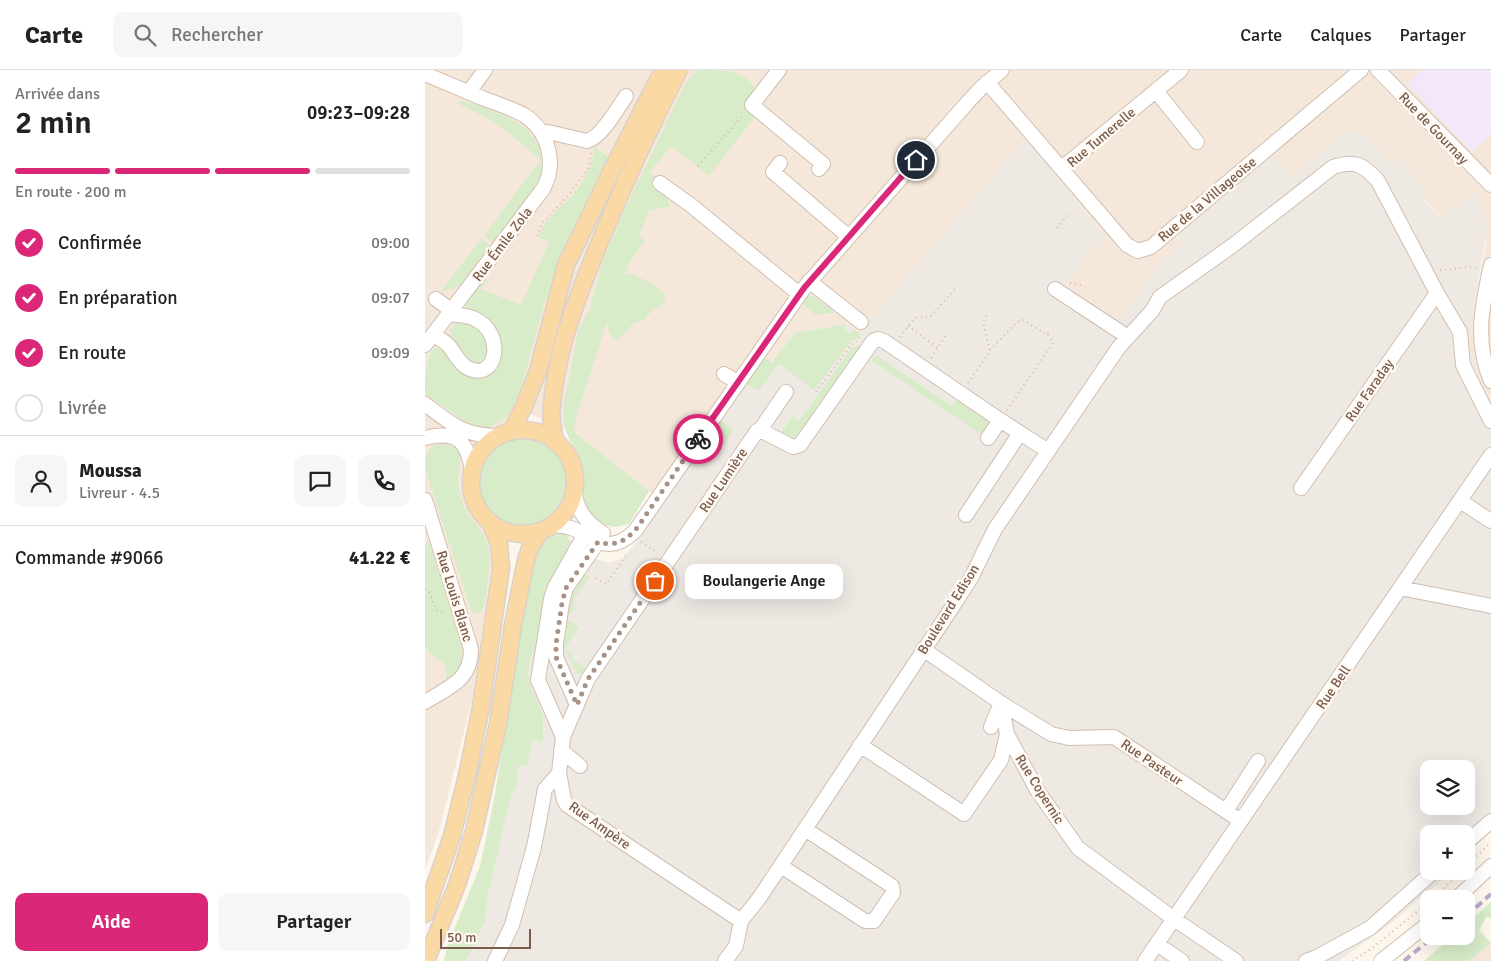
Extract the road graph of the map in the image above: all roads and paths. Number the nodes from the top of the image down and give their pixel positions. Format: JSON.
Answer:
{"nodes":[{"id":1,"x":485,"y":70,"type":"edge"},
{"id":2,"x":663,"y":70,"type":"edge"},
{"id":3,"x":679,"y":70,"type":"edge"},
{"id":4,"x":779,"y":70,"type":"edge"},
{"id":5,"x":1002,"y":70,"type":"edge"},
{"id":6,"x":1181,"y":70,"type":"edge"},
{"id":7,"x":1361,"y":70,"type":"edge"},
{"id":8,"x":1378,"y":70,"type":"edge"},
{"id":9,"x":425,"y":74,"type":"edge"},
{"id":10,"x":987,"y":82,"type":"junction"},
{"id":11,"x":1156,"y":91,"type":"junction"},
{"id":12,"x":469,"y":92,"type":"junction"},
{"id":13,"x":627,"y":96,"type":"dead end"},
{"id":14,"x":752,"y":105,"type":"junction"},
{"id":15,"x":543,"y":134,"type":"junction"},
{"id":16,"x":587,"y":141,"type":"junction"},
{"id":17,"x":1197,"y":142,"type":"dead end"},
{"id":18,"x":780,"y":163,"type":"dead end"},
{"id":19,"x":698,"y":166,"type":"dead end"},
{"id":20,"x":1062,"y":168,"type":"junction"},
{"id":21,"x":819,"y":169,"type":"dead end"},
{"id":22,"x":660,"y":183,"type":"dead end"},
{"id":23,"x":1491,"y":185,"type":"edge"},
{"id":24,"x":1069,"y":213,"type":"dead end"},
{"id":25,"x":1057,"y":228,"type":"dead end"},
{"id":26,"x":537,"y":236,"type":"dead end"},
{"id":27,"x":849,"y":237,"type":"junction"},
{"id":28,"x":1486,"y":267,"type":"edge"},
{"id":29,"x":1426,"y":271,"type":"junction"},
{"id":30,"x":809,"y":281,"type":"junction"},
{"id":31,"x":957,"y":288,"type":"dead end"},
{"id":32,"x":1055,"y":289,"type":"dead end"},
{"id":33,"x":1437,"y":293,"type":"junction"},
{"id":34,"x":799,"y":294,"type":"junction"},
{"id":35,"x":436,"y":299,"type":"dead end"},
{"id":36,"x":451,"y":313,"type":"junction"},
{"id":37,"x":987,"y":314,"type":"dead end"},
{"id":38,"x":861,"y":322,"type":"dead end"},
{"id":39,"x":946,"y":335,"type":"dead end"},
{"id":40,"x":1491,"y":336,"type":"edge"},
{"id":41,"x":1128,"y":337,"type":"junction"},
{"id":42,"x":429,"y":340,"type":"edge"},
{"id":43,"x":876,"y":340,"type":"junction"},
{"id":44,"x":938,"y":348,"type":"junction"},
{"id":45,"x":990,"y":351,"type":"junction"},
{"id":46,"x":1483,"y":352,"type":"junction"},
{"id":47,"x":924,"y":368,"type":"junction"},
{"id":48,"x":724,"y":374,"type":"dead end"},
{"id":49,"x":1491,"y":381,"type":"edge"},
{"id":50,"x":737,"y":382,"type":"junction"},
{"id":51,"x":786,"y":392,"type":"dead end"},
{"id":52,"x":816,"y":392,"type":"dead end"},
{"id":53,"x":961,"y":394,"type":"junction"},
{"id":54,"x":429,"y":408,"type":"edge"},
{"id":55,"x":1000,"y":420,"type":"junction"},
{"id":56,"x":1491,"y":421,"type":"edge"},
{"id":57,"x":760,"y":430,"type":"junction"},
{"id":58,"x":1020,"y":433,"type":"junction"},
{"id":59,"x":504,"y":434,"type":"junction"},
{"id":60,"x":425,"y":438,"type":"edge"},
{"id":61,"x":988,"y":438,"type":"dead end"},
{"id":62,"x":557,"y":442,"type":"junction"},
{"id":63,"x":1048,"y":451,"type":"junction"},
{"id":64,"x":1491,"y":455,"type":"edge"},
{"id":65,"x":472,"y":470,"type":"junction"},
{"id":66,"x":1301,"y":488,"type":"dead end"},
{"id":67,"x":575,"y":490,"type":"junction"},
{"id":68,"x":425,"y":500,"type":"edge"},
{"id":69,"x":1460,"y":500,"type":"junction"},
{"id":70,"x":966,"y":515,"type":"dead end"},
{"id":71,"x":428,"y":518,"type":"edge"},
{"id":72,"x":1491,"y":521,"type":"edge"},
{"id":73,"x":489,"y":522,"type":"junction"},
{"id":74,"x":546,"y":528,"type":"junction"},
{"id":75,"x":585,"y":534,"type":"junction"},
{"id":76,"x":430,"y":536,"type":"edge"},
{"id":77,"x":599,"y":536,"type":"junction"},
{"id":78,"x":638,"y":540,"type":"dead end"},
{"id":79,"x":631,"y":548,"type":"dead end"},
{"id":80,"x":662,"y":556,"type":"dead end"},
{"id":81,"x":596,"y":578,"type":"dead end"},
{"id":82,"x":1400,"y":588,"type":"junction"},
{"id":83,"x":425,"y":589,"type":"edge"},
{"id":84,"x":1491,"y":606,"type":"edge"},
{"id":85,"x":460,"y":610,"type":"junction"},
{"id":86,"x":923,"y":649,"type":"junction"},
{"id":87,"x":588,"y":679,"type":"joint"},
{"id":88,"x":425,"y":702,"type":"edge"},
{"id":89,"x":1001,"y":703,"type":"junction"},
{"id":90,"x":577,"y":705,"type":"junction"},
{"id":91,"x":991,"y":727,"type":"dead end"},
{"id":92,"x":1007,"y":734,"type":"junction"},
{"id":93,"x":562,"y":744,"type":"junction"},
{"id":94,"x":860,"y":745,"type":"junction"},
{"id":95,"x":1258,"y":761,"type":"dead end"},
{"id":96,"x":580,"y":766,"type":"dead end"},
{"id":97,"x":559,"y":773,"type":"junction"},
{"id":98,"x":1226,"y":812,"type":"junction"},
{"id":99,"x":1241,"y":821,"type":"junction"},
{"id":100,"x":1491,"y":821,"type":"edge"},
{"id":101,"x":805,"y":829,"type":"junction"},
{"id":102,"x":1475,"y":835,"type":"edge"},
{"id":103,"x":1491,"y":842,"type":"edge"},
{"id":104,"x":1475,"y":858,"type":"edge"},
{"id":105,"x":781,"y":866,"type":"junction"},
{"id":106,"x":1491,"y":866,"type":"edge"},
{"id":107,"x":462,"y":871,"type":"junction"},
{"id":108,"x":1424,"y":880,"type":"edge"},
{"id":109,"x":1453,"y":880,"type":"edge"},
{"id":110,"x":1442,"y":890,"type":"edge"},
{"id":111,"x":1466,"y":890,"type":"edge"},
{"id":112,"x":1420,"y":909,"type":"edge"},
{"id":113,"x":425,"y":914,"type":"edge"},
{"id":114,"x":1174,"y":919,"type":"junction"},
{"id":115,"x":741,"y":921,"type":"junction"},
{"id":116,"x":1420,"y":930,"type":"edge"},
{"id":117,"x":1157,"y":944,"type":"junction"},
{"id":118,"x":426,"y":961,"type":"edge"},
{"id":119,"x":436,"y":961,"type":"edge"},
{"id":120,"x":495,"y":961,"type":"edge"},
{"id":121,"x":725,"y":961,"type":"edge"},
{"id":122,"x":1145,"y":961,"type":"edge"},
{"id":123,"x":1183,"y":961,"type":"edge"},
{"id":124,"x":1236,"y":961,"type":"edge"},
{"id":125,"x":1306,"y":961,"type":"edge"},
{"id":126,"x":1352,"y":961,"type":"edge"},
{"id":127,"x":1381,"y":961,"type":"edge"}],
"edges":[{"from":1,"to":12,"type":"street"},
{"from":2,"to":59,"type":"main road"},
{"from":3,"to":62,"type":"main road"},
{"from":4,"to":14,"type":"street"},
{"from":5,"to":10,"type":"street"},
{"from":6,"to":11,"type":"street","name":"Rue Tumerelle"},
{"from":7,"to":20,"type":"street","name":"Rue de la Villageoise"},
{"from":8,"to":23,"type":"street","name":"Rue de Gournay"},
{"from":9,"to":12,"type":"street","name":"Rue Émile Zola"},
{"from":10,"to":20,"type":"street","name":"Rue Tumerelle"},
{"from":10,"to":27,"type":"street"},
{"from":11,"to":17,"type":"street"},
{"from":11,"to":20,"type":"street","name":"Rue Tumerelle"},
{"from":12,"to":15,"type":"street","name":"Rue Émile Zola"},
{"from":13,"to":16,"type":"street"},
{"from":14,"to":19,"type":"path"},
{"from":14,"to":21,"type":"street"},
{"from":15,"to":16,"type":"street"},
{"from":15,"to":36,"type":"street","name":"Rue Émile Zola"},
{"from":16,"to":26,"type":"path"},
{"from":18,"to":27,"type":"street"},
{"from":22,"to":34,"type":"street"},
{"from":24,"to":25,"type":"path"},
{"from":27,"to":30,"type":"street"},
{"from":28,"to":29,"type":"path"},
{"from":28,"to":46,"type":"street"},
{"from":29,"to":33,"type":"street","name":"Boulevard Edison"},
{"from":29,"to":41,"type":"street","name":"Boulevard Edison"},
{"from":30,"to":34,"type":"street"},
{"from":30,"to":38,"type":"street"},
{"from":31,"to":44,"type":"path"},
{"from":32,"to":41,"type":"street"},
{"from":33,"to":56,"type":"street"},
{"from":33,"to":66,"type":"street","name":"Rue Faraday"},
{"from":34,"to":50,"type":"street"},
{"from":35,"to":36,"type":"street"},
{"from":36,"to":42,"type":"street","name":"Rue Émile Zola"},
{"from":36,"to":42,"type":"street"},
{"from":37,"to":45,"type":"path"},
{"from":39,"to":44,"type":"path"},
{"from":40,"to":46,"type":"street"},
{"from":41,"to":63,"type":"street","name":"Boulevard Edison"},
{"from":43,"to":47,"type":"street"},
{"from":43,"to":52,"type":"path"},
{"from":43,"to":57,"type":"street"},
{"from":44,"to":47,"type":"path"},
{"from":45,"to":53,"type":"path"},
{"from":45,"to":55,"type":"path"},
{"from":46,"to":49,"type":"street"},
{"from":47,"to":53,"type":"street"},
{"from":48,"to":50,"type":"street"},
{"from":50,"to":77,"type":"street"},
{"from":51,"to":57,"type":"street","name":"Rue Lumière"},
{"from":53,"to":55,"type":"street"},
{"from":54,"to":59,"type":"street"},
{"from":55,"to":58,"type":"street"},
{"from":55,"to":61,"type":"street"},
{"from":57,"to":87,"type":"street","name":"Rue Lumière"},
{"from":58,"to":63,"type":"street"},
{"from":58,"to":70,"type":"street"},
{"from":59,"to":62,"type":"main road"},
{"from":59,"to":65,"type":"main road"},
{"from":60,"to":65,"type":"street"},
{"from":62,"to":67,"type":"main road"},
{"from":63,"to":86,"type":"street","name":"Boulevard Edison"},
{"from":64,"to":69,"type":"street","name":"Rue Bell"},
{"from":65,"to":73,"type":"main road"},
{"from":67,"to":74,"type":"main road"},
{"from":67,"to":77,"type":"street"},
{"from":68,"to":71,"type":"street","name":"Rue Louis Blanc"},
{"from":69,"to":72,"type":"street"},
{"from":69,"to":82,"type":"street","name":"Rue Bell"},
{"from":71,"to":76,"type":"street","name":"Rue Louis Blanc"},
{"from":73,"to":74,"type":"main road"},
{"from":73,"to":113,"type":"main road"},
{"from":74,"to":75,"type":"street"},
{"from":74,"to":107,"type":"main road"},
{"from":75,"to":77,"type":"street"},
{"from":75,"to":93,"type":"street"},
{"from":76,"to":85,"type":"street","name":"Rue Louis Blanc"},
{"from":77,"to":90,"type":"street"},
{"from":78,"to":80,"type":"path"},
{"from":79,"to":81,"type":"path"},
{"from":82,"to":84,"type":"street"},
{"from":82,"to":99,"type":"street","name":"Rue Bell"},
{"from":83,"to":85,"type":"path"},
{"from":85,"to":88,"type":"street","name":"Rue Louis Blanc"},
{"from":86,"to":89,"type":"street"},
{"from":86,"to":94,"type":"street","name":"Boulevard Edison"},
{"from":87,"to":90,"type":"street","name":"Rue Ampère"},
{"from":89,"to":91,"type":"street"},
{"from":89,"to":92,"type":"street","name":"Rue Copernic"},
{"from":89,"to":98,"type":"street","name":"Rue Pasteur"},
{"from":90,"to":93,"type":"street","name":"Rue Ampère"},
{"from":92,"to":94,"type":"street"},
{"from":92,"to":114,"type":"street","name":"Rue Copernic"},
{"from":93,"to":96,"type":"street"},
{"from":93,"to":97,"type":"street","name":"Rue Ampère"},
{"from":94,"to":101,"type":"street","name":"Boulevard Edison"},
{"from":95,"to":98,"type":"street"},
{"from":97,"to":115,"type":"street","name":"Rue Ampère"},
{"from":97,"to":120,"type":"street"},
{"from":98,"to":99,"type":"street","name":"Rue Pasteur"},
{"from":99,"to":114,"type":"street","name":"Rue Bell"},
{"from":100,"to":102,"type":"street"},
{"from":101,"to":105,"type":"street","name":"Boulevard Edison"},
{"from":101,"to":105,"type":"street"},
{"from":103,"to":104,"type":"path"},
{"from":105,"to":115,"type":"street","name":"Boulevard Edison"},
{"from":106,"to":111,"type":"street"},
{"from":107,"to":118,"type":"main road"},
{"from":107,"to":119,"type":"main road"},
{"from":108,"to":125,"type":"street"},
{"from":109,"to":110,"type":"path"},
{"from":112,"to":126,"type":"path"},
{"from":114,"to":117,"type":"street","name":"Rue Bell"},
{"from":114,"to":124,"type":"street","name":"Rue Copernic"},
{"from":115,"to":121,"type":"street"},
{"from":116,"to":127,"type":"street"},
{"from":117,"to":122,"type":"street","name":"Rue Bell"},
{"from":117,"to":123,"type":"street"}]}
